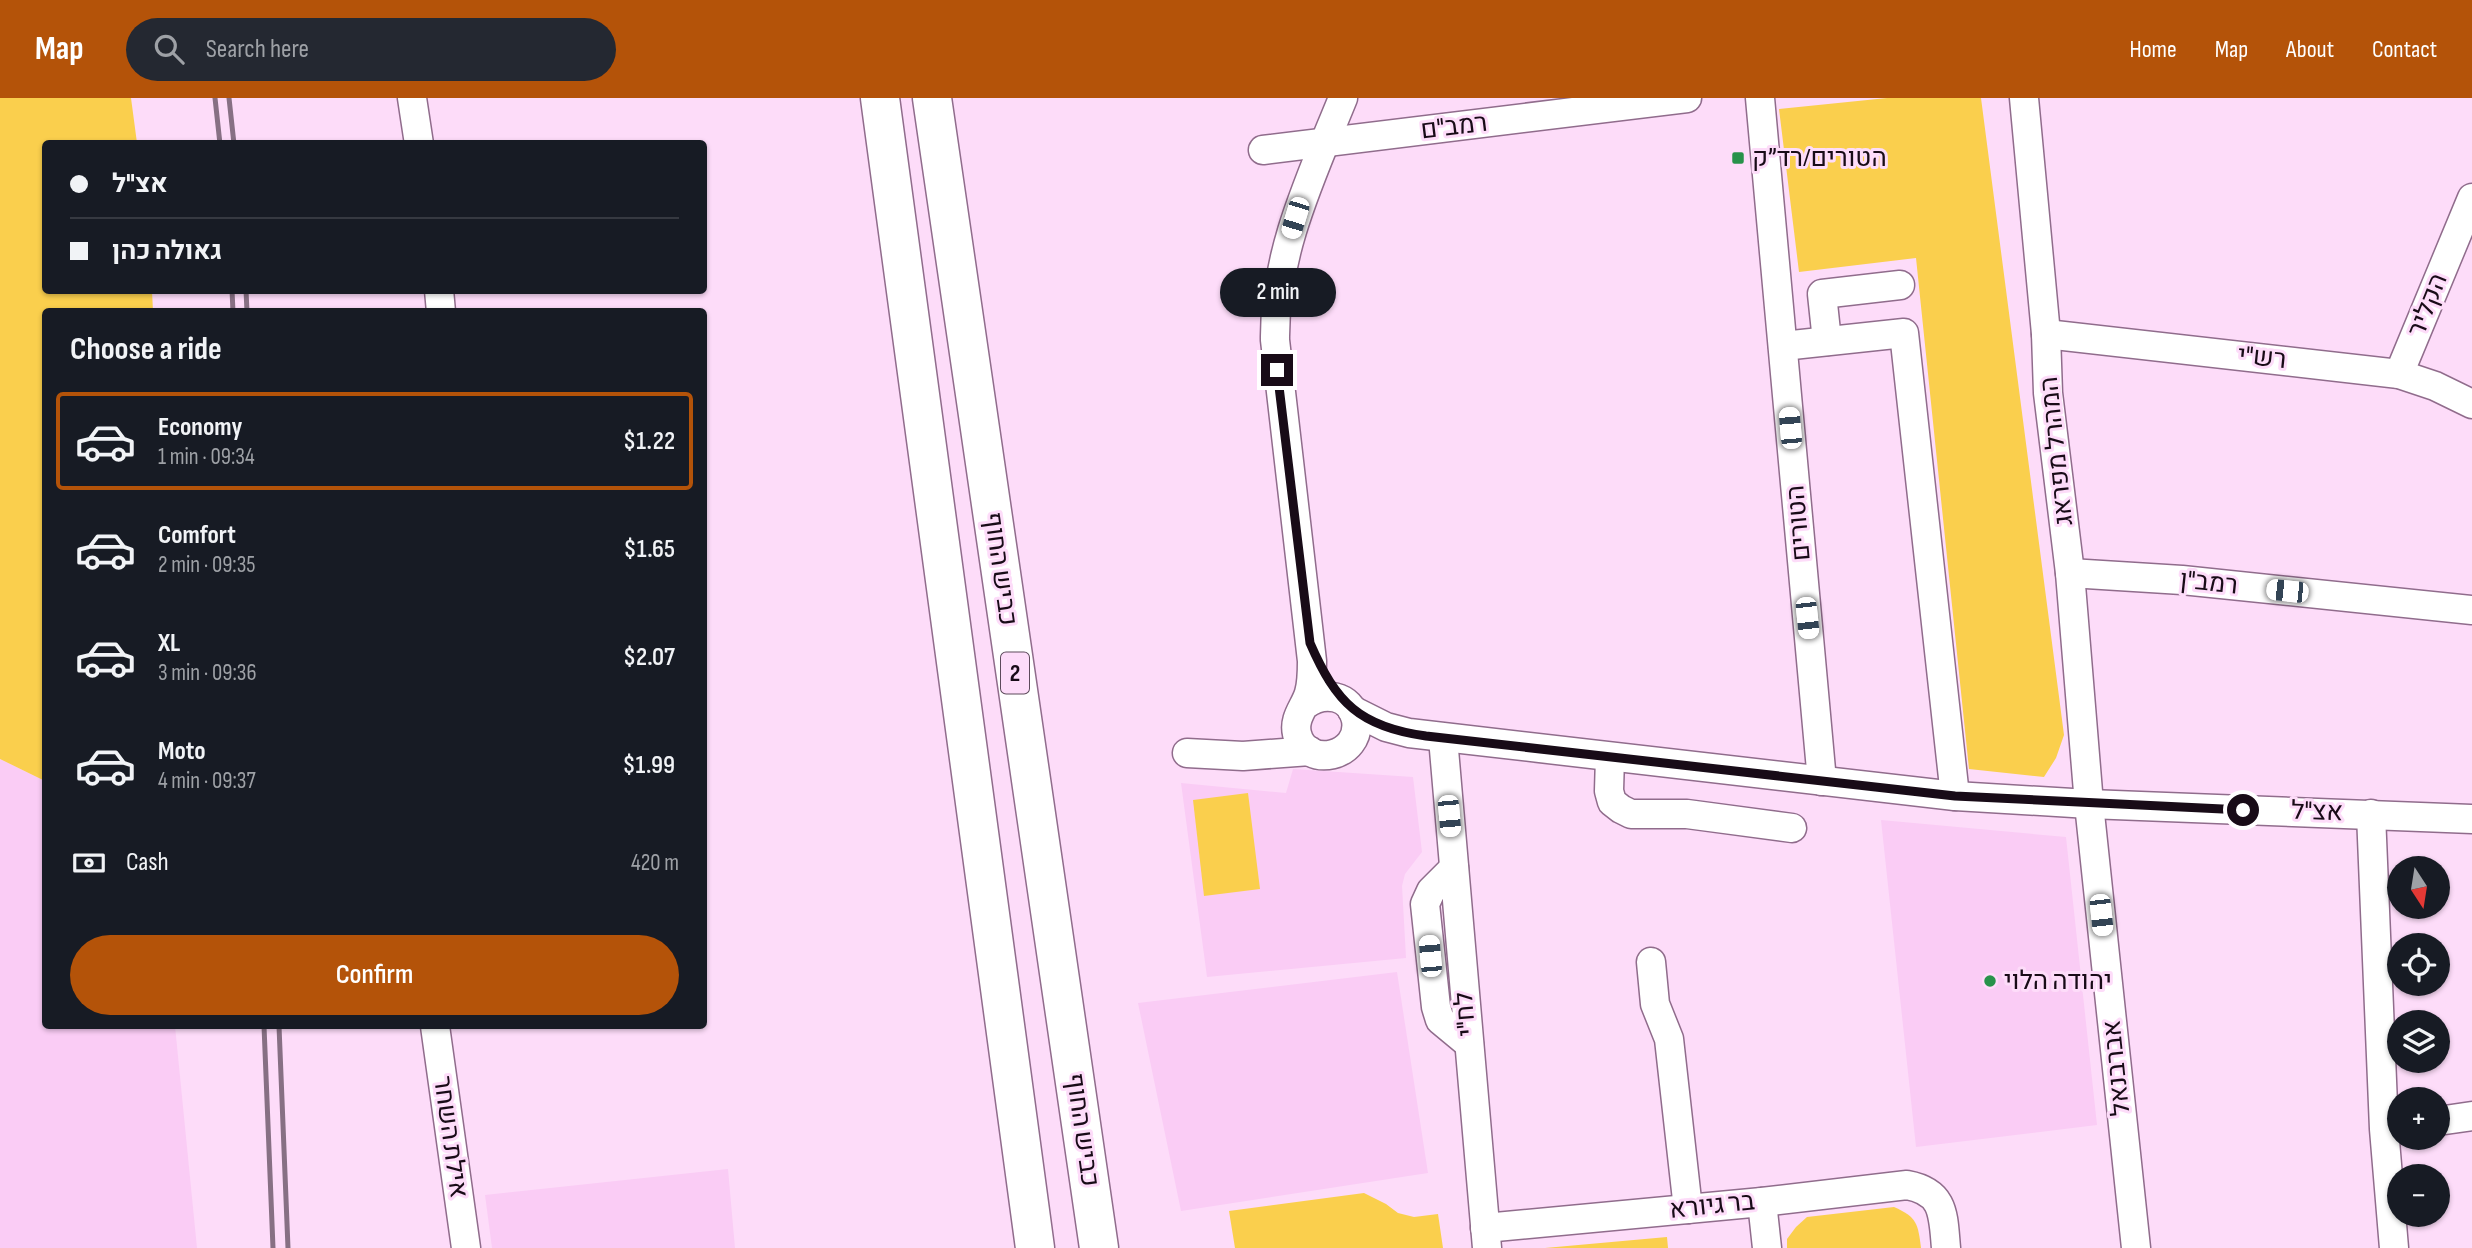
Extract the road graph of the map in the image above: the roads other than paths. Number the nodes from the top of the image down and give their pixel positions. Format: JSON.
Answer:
{"nodes":[{"id":1,"x":412,"y":98,"type":"edge"},
{"id":2,"x":880,"y":98,"type":"edge"},
{"id":3,"x":932,"y":98,"type":"edge"},
{"id":4,"x":1343,"y":98,"type":"edge"},
{"id":5,"x":1687,"y":98,"type":"edge"},
{"id":6,"x":1760,"y":98,"type":"edge"},
{"id":7,"x":2024,"y":98,"type":"edge"},
{"id":8,"x":418,"y":140,"type":"edge"},
{"id":9,"x":1325,"y":143,"type":"junction"},
{"id":10,"x":1262,"y":150,"type":"dead end"},
{"id":11,"x":2472,"y":198,"type":"edge"},
{"id":12,"x":1900,"y":285,"type":"dead end"},
{"id":13,"x":2046,"y":334,"type":"junction"},
{"id":14,"x":1827,"y":341,"type":"junction"},
{"id":15,"x":1783,"y":346,"type":"junction"},
{"id":16,"x":2399,"y":374,"type":"junction"},
{"id":17,"x":2472,"y":404,"type":"edge"},
{"id":18,"x":2070,"y":573,"type":"junction"},
{"id":19,"x":2472,"y":610,"type":"edge"},
{"id":20,"x":1310,"y":643,"type":"junction"},
{"id":21,"x":1347,"y":705,"type":"junction"},
{"id":22,"x":1300,"y":713,"type":"junction"},
{"id":23,"x":1409,"y":733,"type":"junction"},
{"id":24,"x":1443,"y":738,"type":"junction"},
{"id":25,"x":1310,"y":751,"type":"junction"},
{"id":26,"x":1343,"y":751,"type":"junction"},
{"id":27,"x":1187,"y":753,"type":"dead end"},
{"id":28,"x":1263,"y":754,"type":"junction"},
{"id":29,"x":1610,"y":757,"type":"junction"},
{"id":30,"x":1822,"y":781,"type":"junction"},
{"id":31,"x":1955,"y":796,"type":"junction"},
{"id":32,"x":2090,"y":804,"type":"junction"},
{"id":33,"x":2371,"y":814,"type":"junction"},
{"id":34,"x":2472,"y":819,"type":"edge"},
{"id":35,"x":1792,"y":828,"type":"dead end"},
{"id":36,"x":1651,"y":962,"type":"dead end"},
{"id":37,"x":435,"y":1029,"type":"edge"},
{"id":38,"x":2389,"y":1087,"type":"edge"},
{"id":39,"x":2472,"y":1116,"type":"edge"},
{"id":40,"x":2450,"y":1119,"type":"edge"},
{"id":41,"x":2392,"y":1150,"type":"edge"},
{"id":42,"x":1762,"y":1202,"type":"junction"},
{"id":43,"x":1688,"y":1209,"type":"junction"},
{"id":44,"x":1486,"y":1238,"type":"edge"},
{"id":45,"x":466,"y":1248,"type":"edge"},
{"id":46,"x":1035,"y":1248,"type":"edge"},
{"id":47,"x":1099,"y":1248,"type":"edge"},
{"id":48,"x":1767,"y":1248,"type":"edge"},
{"id":49,"x":1946,"y":1248,"type":"edge"},
{"id":50,"x":2136,"y":1248,"type":"edge"},
{"id":51,"x":2394,"y":1248,"type":"edge"}],
"edges":[{"from":1,"to":8,"type":"street"},
{"from":2,"to":46,"type":"highway"},
{"from":3,"to":47,"type":"highway","name":"כביש החוף","number":"2"},
{"from":4,"to":9,"type":"street"},
{"from":5,"to":9,"type":"street","name":"רמב\"ם"},
{"from":6,"to":15,"type":"street","name":"הטורים"},
{"from":7,"to":13,"type":"street","name":"המהרל מפראג"},
{"from":9,"to":10,"type":"street","name":"רמב\"ם"},
{"from":9,"to":20,"type":"street"},
{"from":11,"to":16,"type":"street","name":"הקליר"},
{"from":12,"to":14,"type":"street"},
{"from":13,"to":16,"type":"street","name":"רש\"י"},
{"from":13,"to":18,"type":"street","name":"המהרל מפראג"},
{"from":14,"to":15,"type":"street"},
{"from":14,"to":31,"type":"street"},
{"from":15,"to":30,"type":"street","name":"הטורים"},
{"from":16,"to":17,"type":"street","name":"רש\"י"},
{"from":18,"to":19,"type":"street","name":"רמב\"ן"},
{"from":18,"to":32,"type":"street","name":"המהרל מפראג"},
{"from":20,"to":21,"type":"street"},
{"from":20,"to":22,"type":"street"},
{"from":21,"to":22,"type":"street"},
{"from":21,"to":23,"type":"street","name":"אצ\"ל"},
{"from":21,"to":26,"type":"street"},
{"from":22,"to":25,"type":"street"},
{"from":22,"to":28,"type":"street"},
{"from":23,"to":24,"type":"street","name":"אצ\"ל"},
{"from":23,"to":26,"type":"street","name":"אצ\"ל"},
{"from":24,"to":29,"type":"street","name":"אצ\"ל"},
{"from":24,"to":44,"type":"street","name":"לח\"י"},
{"from":25,"to":26,"type":"street"},
{"from":25,"to":28,"type":"street"},
{"from":27,"to":28,"type":"street"},
{"from":29,"to":30,"type":"street","name":"אצ\"ל"},
{"from":29,"to":35,"type":"street"},
{"from":30,"to":31,"type":"street","name":"אצ\"ל"},
{"from":31,"to":32,"type":"street","name":"אצ\"ל"},
{"from":32,"to":33,"type":"street","name":"אצ\"ל"},
{"from":32,"to":50,"type":"street","name":"אברבנאל"},
{"from":33,"to":34,"type":"street","name":"אצ\"ל"},
{"from":33,"to":38,"type":"street"},
{"from":36,"to":43,"type":"street"},
{"from":37,"to":45,"type":"street","name":"אילת השחר"},
{"from":39,"to":40,"type":"street"},
{"from":41,"to":51,"type":"street"},
{"from":42,"to":43,"type":"street","name":"בר גיורא"},
{"from":42,"to":48,"type":"street"},
{"from":42,"to":49,"type":"street","name":"בר גיורא"},
{"from":43,"to":44,"type":"street","name":"בר גיורא"}]}
